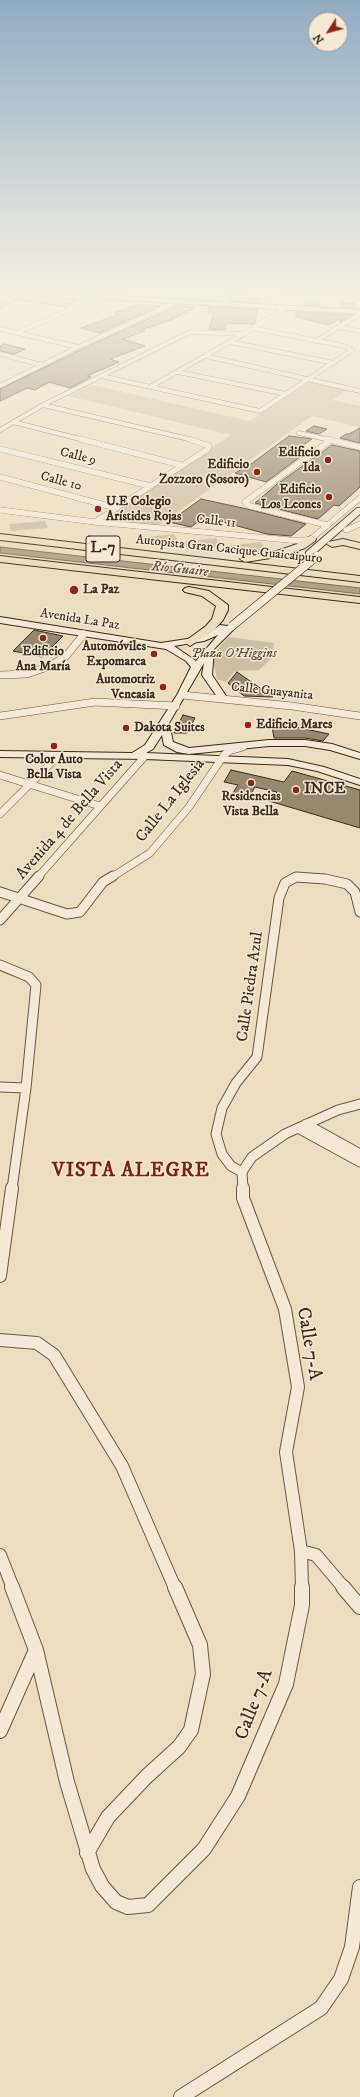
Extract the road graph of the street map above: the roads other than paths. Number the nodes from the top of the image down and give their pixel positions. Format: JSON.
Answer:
{"nodes":[{"id":1,"x":79,"y":387,"type":"edge"},
{"id":2,"x":150,"y":387,"type":"edge"},
{"id":3,"x":251,"y":387,"type":"edge"},
{"id":4,"x":297,"y":387,"type":"edge"},
{"id":5,"x":343,"y":387,"type":"edge"},
{"id":6,"x":360,"y":391,"type":"edge"},
{"id":7,"x":286,"y":394,"type":"junction"},
{"id":8,"x":43,"y":405,"type":"junction"},
{"id":9,"x":8,"y":423,"type":"junction"},
{"id":10,"x":0,"y":430,"type":"edge"},
{"id":11,"x":299,"y":433,"type":"dead end"},
{"id":12,"x":332,"y":440,"type":"junction"},
{"id":13,"x":360,"y":446,"type":"edge"},
{"id":14,"x":0,"y":449,"type":"edge"},
{"id":15,"x":181,"y":465,"type":"junction"},
{"id":16,"x":0,"y":477,"type":"edge"},
{"id":17,"x":150,"y":486,"type":"junction"},
{"id":18,"x":360,"y":498,"type":"edge"},
{"id":19,"x":116,"y":508,"type":"junction"},
{"id":20,"x":0,"y":510,"type":"edge"},
{"id":21,"x":360,"y":510,"type":"edge"},
{"id":22,"x":360,"y":518,"type":"edge"},
{"id":23,"x":95,"y":522,"type":"junction"},
{"id":24,"x":326,"y":524,"type":"junction"},
{"id":25,"x":360,"y":524,"type":"edge"},
{"id":26,"x":346,"y":530,"type":"junction"},
{"id":27,"x":0,"y":537,"type":"edge"},
{"id":28,"x":311,"y":539,"type":"junction"},
{"id":29,"x":332,"y":544,"type":"junction"},
{"id":30,"x":360,"y":546,"type":"edge"},
{"id":31,"x":313,"y":555,"type":"junction"},
{"id":32,"x":0,"y":559,"type":"edge"},
{"id":33,"x":206,"y":561,"type":"junction"},
{"id":34,"x":71,"y":568,"type":"junction"},
{"id":35,"x":360,"y":577,"type":"edge"},
{"id":36,"x":360,"y":600,"type":"edge"},
{"id":37,"x":0,"y":620,"type":"edge"},
{"id":38,"x":229,"y":625,"type":"junction"},
{"id":39,"x":84,"y":634,"type":"junction"},
{"id":40,"x":190,"y":642,"type":"junction"},
{"id":41,"x":156,"y":645,"type":"junction"},
{"id":42,"x":211,"y":647,"type":"junction"},
{"id":43,"x":196,"y":667,"type":"junction"},
{"id":44,"x":0,"y":675,"type":"edge"},
{"id":45,"x":182,"y":695,"type":"junction"},
{"id":46,"x":223,"y":699,"type":"junction"},
{"id":47,"x":176,"y":706,"type":"junction"},
{"id":48,"x":0,"y":716,"type":"edge"},
{"id":49,"x":360,"y":716,"type":"edge"},
{"id":50,"x":164,"y":724,"type":"junction"},
{"id":51,"x":250,"y":744,"type":"junction"},
{"id":52,"x":0,"y":754,"type":"edge"},
{"id":53,"x":58,"y":756,"type":"junction"},
{"id":54,"x":131,"y":756,"type":"junction"},
{"id":55,"x":146,"y":756,"type":"junction"},
{"id":56,"x":360,"y":756,"type":"edge"},
{"id":57,"x":222,"y":759,"type":"junction"},
{"id":58,"x":0,"y":774,"type":"edge"},
{"id":59,"x":360,"y":782,"type":"edge"},
{"id":60,"x":31,"y":784,"type":"junction"},
{"id":61,"x":100,"y":806,"type":"junction"},
{"id":62,"x":0,"y":814,"type":"edge"},
{"id":63,"x":0,"y":892,"type":"edge"},
{"id":64,"x":20,"y":898,"type":"junction"},
{"id":65,"x":360,"y":912,"type":"edge"},
{"id":66,"x":0,"y":920,"type":"edge"},
{"id":67,"x":0,"y":965,"type":"edge"},
{"id":68,"x":0,"y":1087,"type":"edge"},
{"id":69,"x":26,"y":1088,"type":"junction"},
{"id":70,"x":360,"y":1104,"type":"edge"},
{"id":71,"x":302,"y":1126,"type":"junction"},
{"id":72,"x":360,"y":1154,"type":"edge"},
{"id":73,"x":360,"y":1162,"type":"edge"},
{"id":74,"x":242,"y":1172,"type":"junction"},
{"id":75,"x":0,"y":1276,"type":"edge"},
{"id":76,"x":0,"y":1340,"type":"edge"},
{"id":77,"x":301,"y":1551,"type":"junction"},
{"id":78,"x":0,"y":1555,"type":"edge"},
{"id":79,"x":360,"y":1607,"type":"edge"},
{"id":80,"x":36,"y":1650,"type":"junction"},
{"id":81,"x":0,"y":1731,"type":"edge"},
{"id":82,"x":87,"y":1853,"type":"junction"},
{"id":83,"x":360,"y":1886,"type":"edge"},
{"id":84,"x":181,"y":2097,"type":"edge"}],
"edges":[{"from":1,"to":8,"type":"street"},
{"from":2,"to":7,"type":"street"},
{"from":3,"to":7,"type":"street"},
{"from":4,"to":7,"type":"street"},
{"from":5,"to":6,"type":"street"},
{"from":8,"to":9,"type":"street"},
{"from":8,"to":15,"type":"street"},
{"from":9,"to":10,"type":"street"},
{"from":9,"to":15,"type":"street"},
{"from":11,"to":12,"type":"street"},
{"from":12,"to":13,"type":"street"},
{"from":12,"to":24,"type":"street"},
{"from":14,"to":17,"type":"street","name":"Calle 9"},
{"from":15,"to":17,"type":"street"},
{"from":16,"to":19,"type":"street","name":"Calle 10"},
{"from":17,"to":19,"type":"street"},
{"from":18,"to":24,"type":"street"},
{"from":19,"to":23,"type":"street"},
{"from":20,"to":23,"type":"street","name":"Calle 11"},
{"from":21,"to":31,"type":"main road"},
{"from":22,"to":26,"type":"main road"},
{"from":23,"to":28,"type":"street","name":"Calle 11"},
{"from":24,"to":28,"type":"street"},
{"from":25,"to":26,"type":"street"},
{"from":26,"to":29,"type":"main road"},
{"from":27,"to":33,"type":"highway","name":"Autopista Gran Cacique Guaicaipuro","number":"L-7"},
{"from":28,"to":33,"type":"highway"},
{"from":29,"to":30,"type":"highway"},
{"from":29,"to":31,"type":"main road"},
{"from":31,"to":38,"type":"main road","bridge":true},
{"from":32,"to":34,"type":"highway","number":"L-7"},
{"from":33,"to":35,"type":"highway","name":"Autopista Gran Cacique Guaicaipuro","number":"L-7"},
{"from":34,"to":36,"type":"highway","number":"L-7"},
{"from":34,"to":40,"type":"highway"},
{"from":37,"to":39,"type":"main road","name":"Avenida La Paz"},
{"from":38,"to":40,"type":"main road","name":"Avenida La Paz"},
{"from":38,"to":42,"type":"main road"},
{"from":39,"to":41,"type":"main road","name":"Avenida La Paz"},
{"from":39,"to":44,"type":"street"},
{"from":40,"to":41,"type":"main road","name":"Avenida La Paz"},
{"from":41,"to":43,"type":"main road","name":"Avenida La Paz"},
{"from":42,"to":43,"type":"main road"},
{"from":42,"to":46,"type":"main road"},
{"from":43,"to":45,"type":"main road"},
{"from":45,"to":46,"type":"street","name":"Calle Guayanita"},
{"from":45,"to":47,"type":"main road"},
{"from":46,"to":49,"type":"street","name":"Calle Guayanita"},
{"from":47,"to":48,"type":"street"},
{"from":47,"to":50,"type":"main road"},
{"from":50,"to":51,"type":"main road"},
{"from":50,"to":54,"type":"main road"},
{"from":51,"to":56,"type":"main road"},
{"from":51,"to":57,"type":"street","name":"Calle La Iglesia"},
{"from":52,"to":53,"type":"main road"},
{"from":53,"to":54,"type":"main road"},
{"from":53,"to":60,"type":"street"},
{"from":54,"to":55,"type":"main road"},
{"from":55,"to":57,"type":"main road"},
{"from":55,"to":61,"type":"street","name":"Avenida 4 de Bella Vista"},
{"from":57,"to":59,"type":"main road"},
{"from":57,"to":64,"type":"street","name":"Calle La Iglesia"},
{"from":58,"to":60,"type":"street"},
{"from":60,"to":61,"type":"street"},
{"from":60,"to":62,"type":"street"},
{"from":61,"to":64,"type":"street","name":"Avenida 4 de Bella Vista"},
{"from":63,"to":64,"type":"street"},
{"from":64,"to":66,"type":"street","name":"Avenida 4 de Bella Vista"},
{"from":65,"to":74,"type":"street","name":"Calle Piedra Azul"},
{"from":67,"to":69,"type":"street"},
{"from":68,"to":69,"type":"street"},
{"from":69,"to":75,"type":"street"},
{"from":70,"to":71,"type":"street"},
{"from":71,"to":72,"type":"street"},
{"from":71,"to":73,"type":"street"},
{"from":71,"to":74,"type":"street"},
{"from":74,"to":77,"type":"street","name":"Calle 7-A"},
{"from":76,"to":82,"type":"street"},
{"from":77,"to":79,"type":"street"},
{"from":77,"to":82,"type":"street","name":"Calle 7-A"},
{"from":78,"to":80,"type":"street","name":"Calle 7-A"},
{"from":80,"to":81,"type":"street"},
{"from":80,"to":82,"type":"street","name":"Calle 7-A"},
{"from":83,"to":84,"type":"street"}]}
